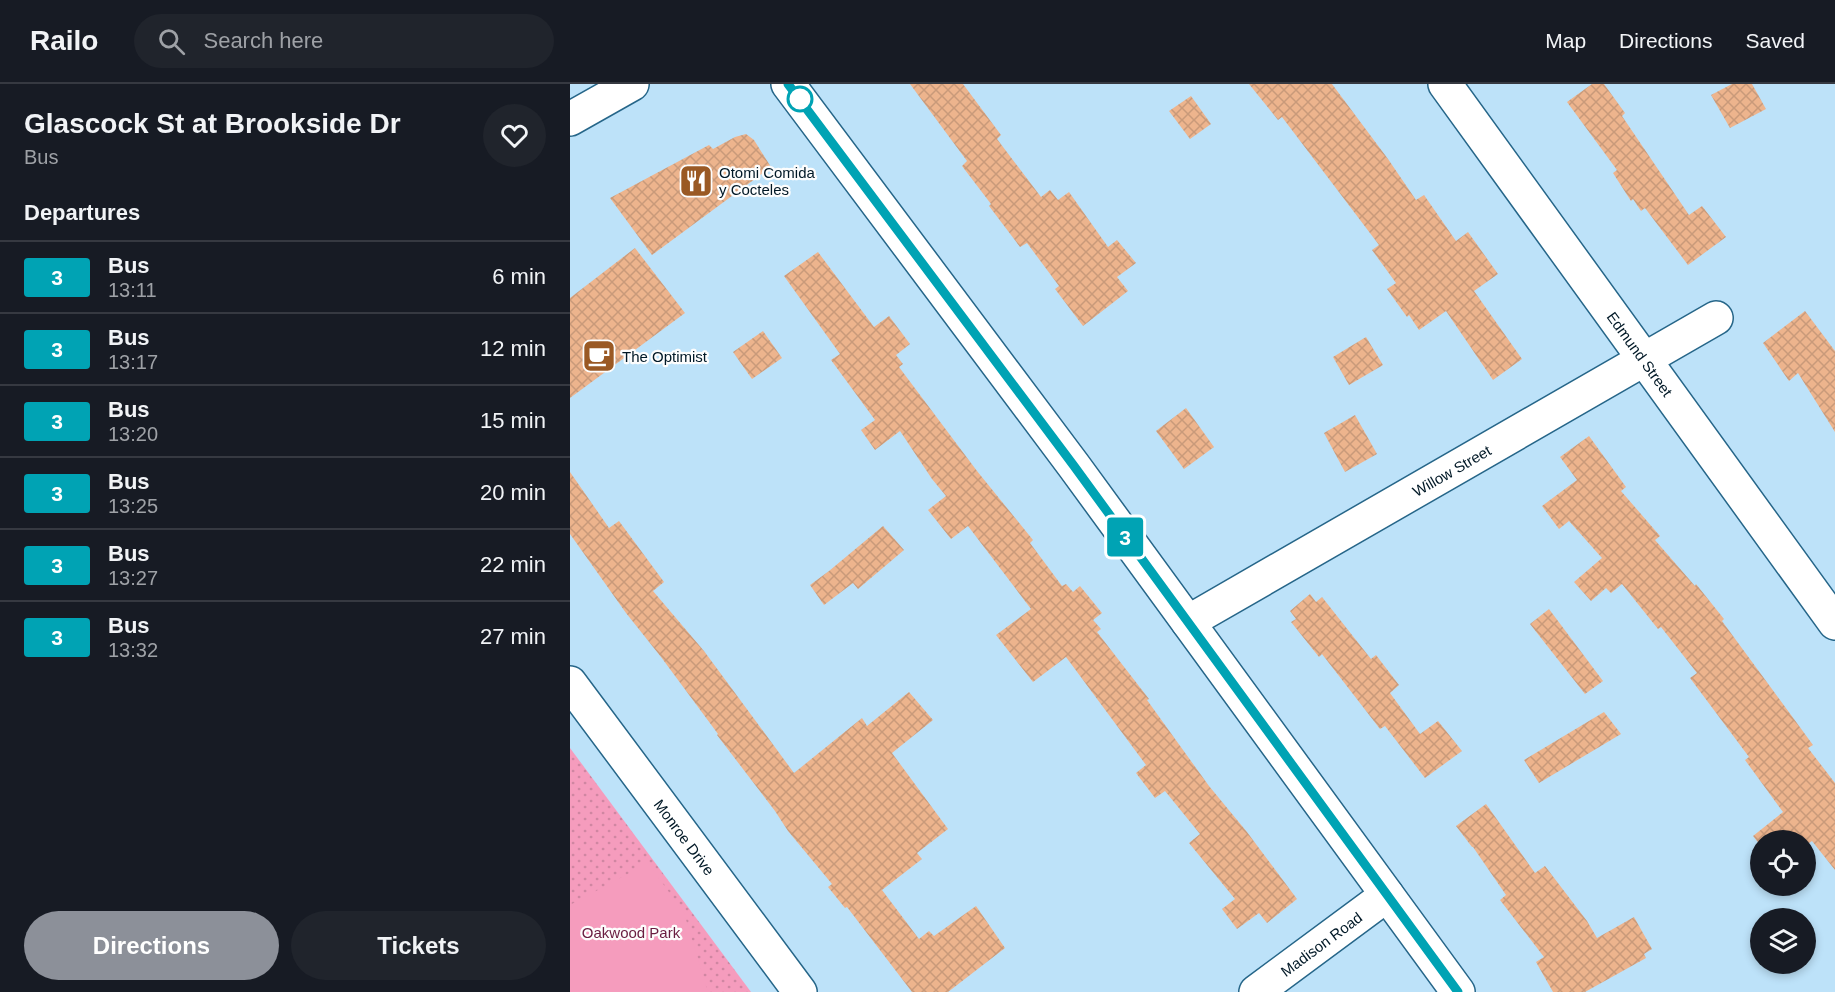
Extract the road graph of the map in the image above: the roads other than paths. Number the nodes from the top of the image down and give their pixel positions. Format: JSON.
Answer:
{"nodes":[{"id":1,"x":632,"y":84,"type":"edge"},
{"id":2,"x":788,"y":84,"type":"edge"},
{"id":3,"x":1445,"y":84,"type":"edge"},
{"id":4,"x":570,"y":119,"type":"edge"},
{"id":5,"x":1716,"y":318,"type":"dead end"},
{"id":6,"x":1644,"y":358,"type":"junction"},
{"id":7,"x":1188,"y":622,"type":"junction"},
{"id":8,"x":1835,"y":623,"type":"edge"},
{"id":9,"x":570,"y":683,"type":"edge"},
{"id":10,"x":1387,"y":895,"type":"junction"},
{"id":11,"x":800,"y":992,"type":"edge"},
{"id":12,"x":1256,"y":992,"type":"edge"},
{"id":13,"x":1458,"y":992,"type":"edge"}],
"edges":[{"from":1,"to":4,"type":"street"},
{"from":2,"to":7,"type":"street"},
{"from":3,"to":6,"type":"street","name":"Edmund Street"},
{"from":5,"to":6,"type":"street","name":"Willow Street"},
{"from":6,"to":7,"type":"street","name":"Willow Street"},
{"from":6,"to":8,"type":"street","name":"Edmund Street"},
{"from":7,"to":10,"type":"street"},
{"from":9,"to":11,"type":"street","name":"Monroe Drive"},
{"from":10,"to":12,"type":"street","name":"Madison Road"},
{"from":10,"to":13,"type":"street"}]}
